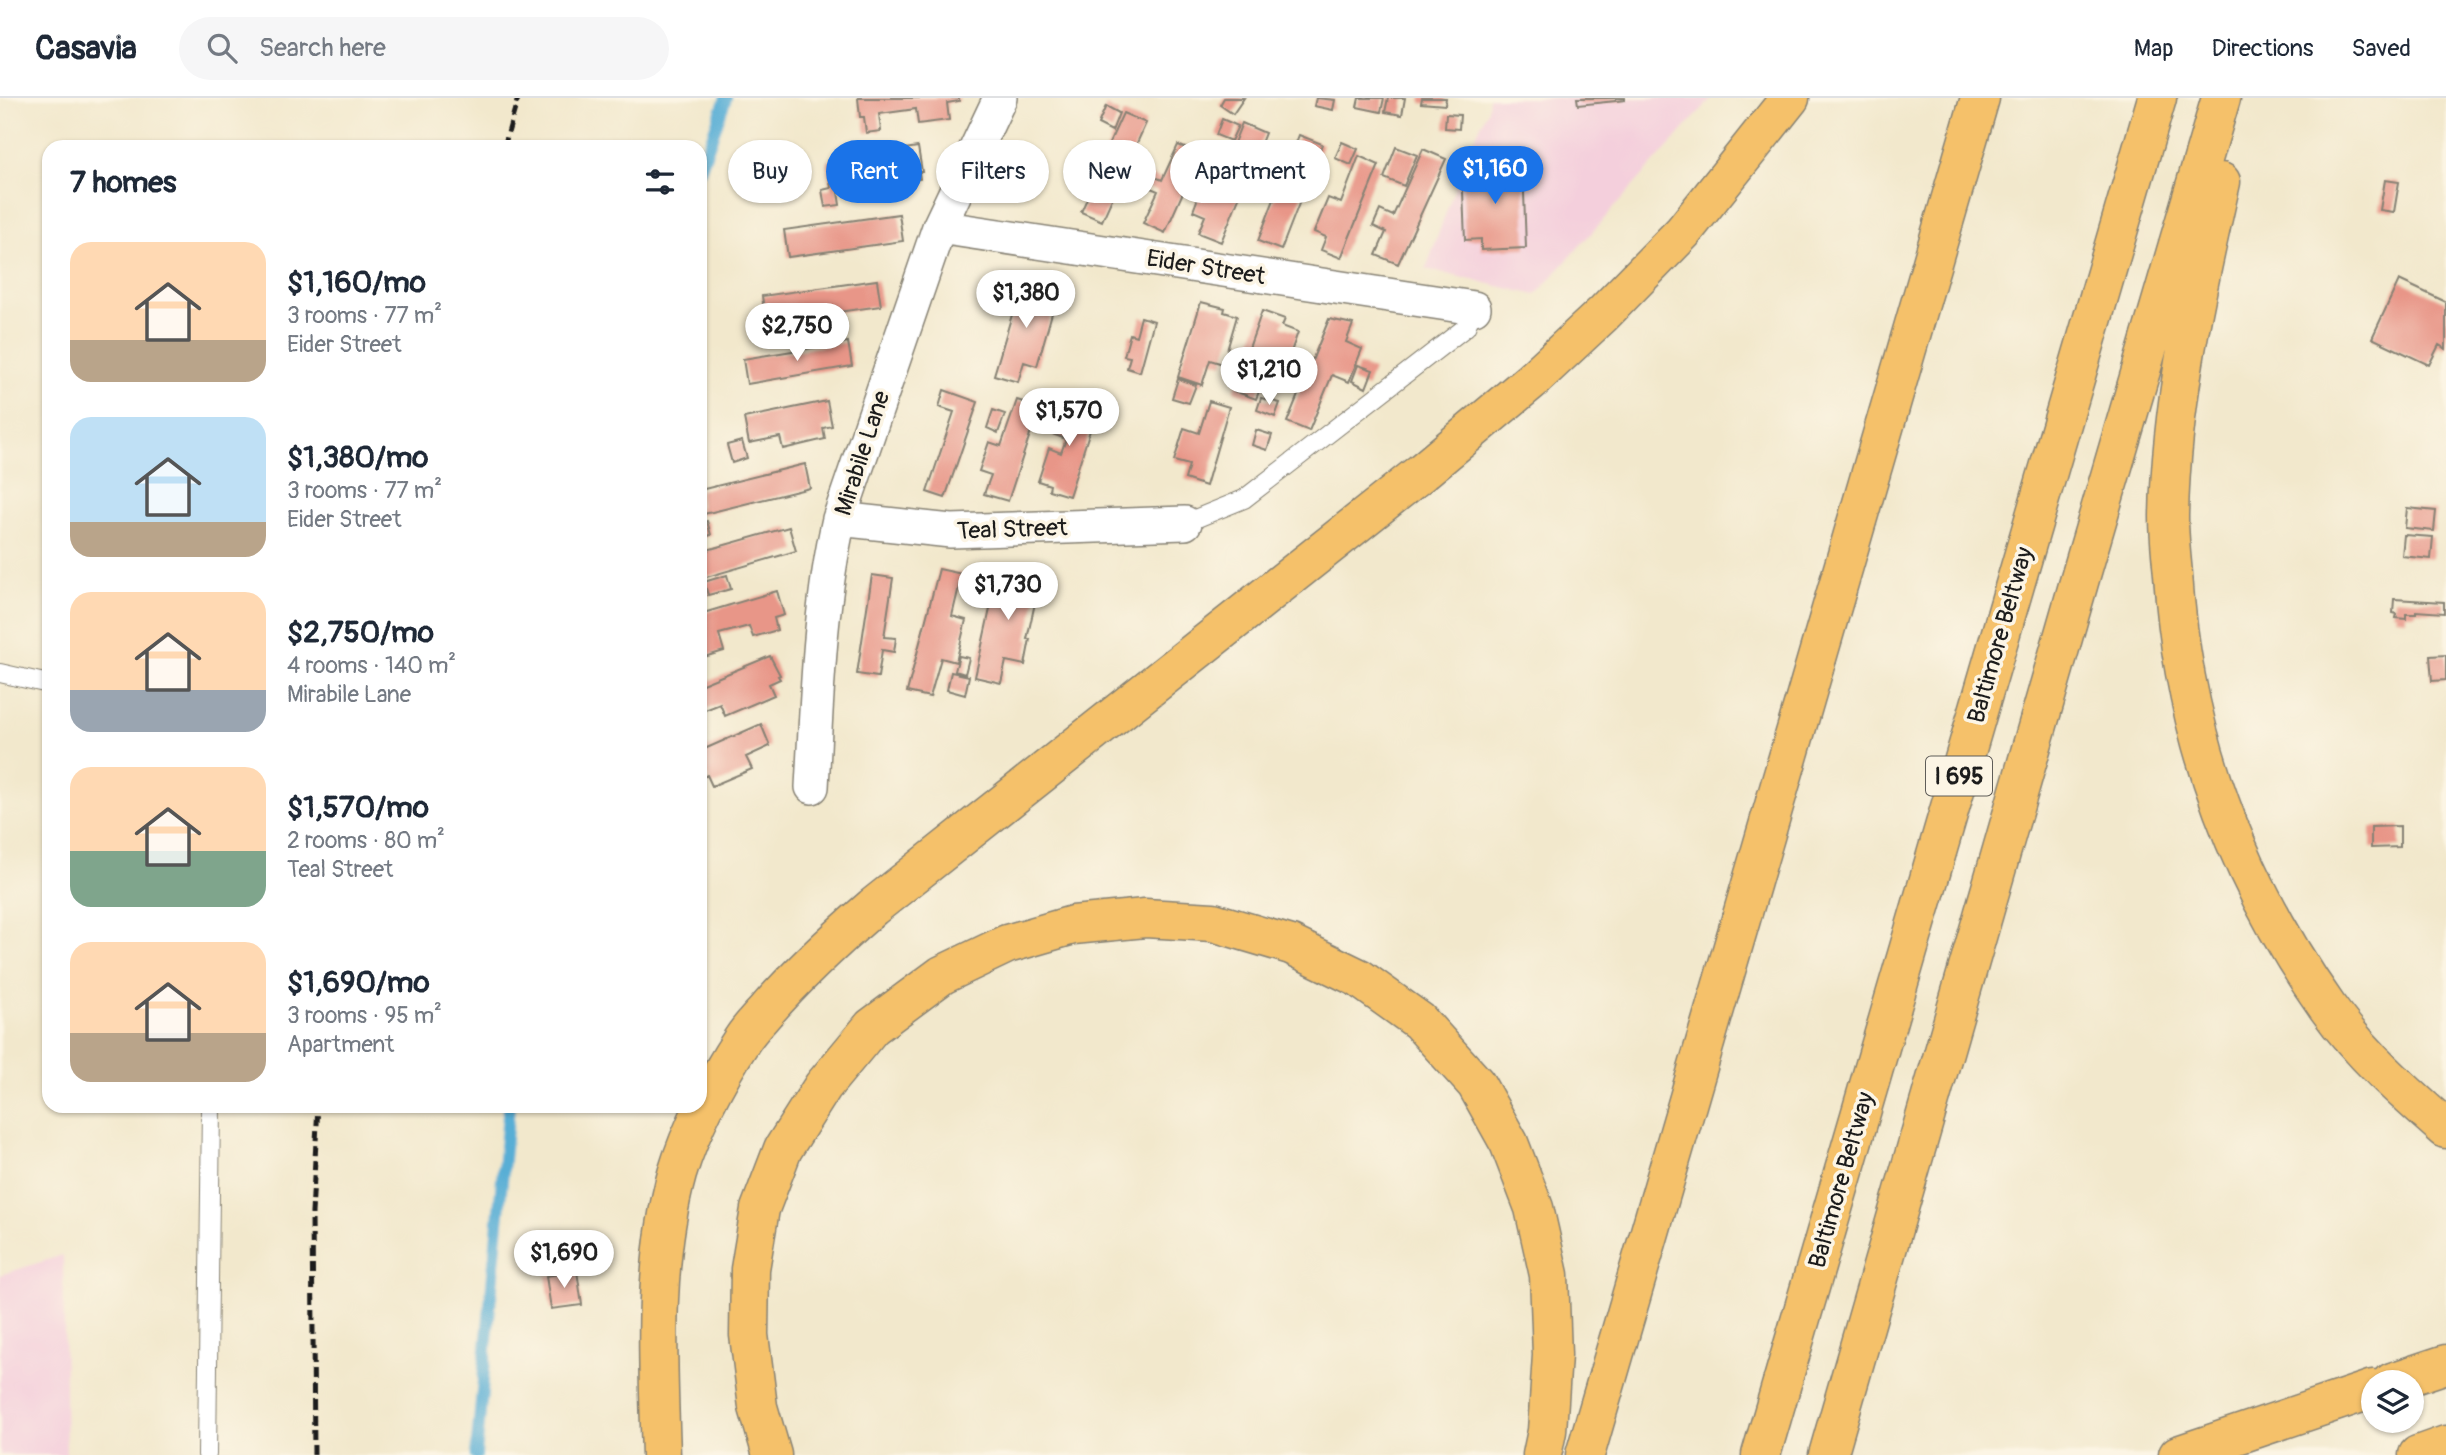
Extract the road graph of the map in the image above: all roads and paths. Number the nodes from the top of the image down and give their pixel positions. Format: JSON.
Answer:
{"nodes":[{"id":1,"x":1000,"y":98,"type":"edge"},
{"id":2,"x":1790,"y":98,"type":"edge"},
{"id":3,"x":1980,"y":98,"type":"edge"},
{"id":4,"x":2157,"y":98,"type":"edge"},
{"id":5,"x":2221,"y":98,"type":"edge"},
{"id":6,"x":2240,"y":98,"type":"edge"},
{"id":7,"x":939,"y":227,"type":"junction"},
{"id":8,"x":1474,"y":308,"type":"joint"},
{"id":9,"x":839,"y":519,"type":"junction"},
{"id":10,"x":1185,"y":523,"type":"joint"},
{"id":11,"x":0,"y":673,"type":"edge"},
{"id":12,"x":42,"y":682,"type":"edge"},
{"id":13,"x":812,"y":787,"type":"dead end"},
{"id":14,"x":707,"y":1104,"type":"edge"},
{"id":15,"x":211,"y":1113,"type":"edge"},
{"id":16,"x":702,"y":1113,"type":"edge"},
{"id":17,"x":2446,"y":1129,"type":"edge"},
{"id":18,"x":2446,"y":1364,"type":"edge"},
{"id":19,"x":2424,"y":1371,"type":"edge"},
{"id":20,"x":2361,"y":1393,"type":"edge"},
{"id":21,"x":2446,"y":1445,"type":"edge"},
{"id":22,"x":1829,"y":1452,"type":"edge"},
{"id":23,"x":207,"y":1455,"type":"edge"},
{"id":24,"x":661,"y":1455,"type":"edge"},
{"id":25,"x":772,"y":1455,"type":"edge"},
{"id":26,"x":1542,"y":1455,"type":"edge"},
{"id":27,"x":1585,"y":1455,"type":"edge"},
{"id":28,"x":1761,"y":1455,"type":"edge"},
{"id":29,"x":2178,"y":1455,"type":"edge"},
{"id":30,"x":2418,"y":1455,"type":"edge"}],
"edges":[{"from":1,"to":7,"type":"street","name":"Mirabile Lane"},
{"from":2,"to":14,"type":"main road"},
{"from":3,"to":27,"type":"main road"},
{"from":4,"to":28,"type":"main road","name":"Baltimore Beltway","number":"I 695"},
{"from":5,"to":22,"type":"main road"},
{"from":6,"to":17,"type":"main road"},
{"from":7,"to":8,"type":"street","name":"Eider Street"},
{"from":7,"to":9,"type":"street","name":"Mirabile Lane"},
{"from":8,"to":10,"type":"lane"},
{"from":9,"to":10,"type":"street","name":"Teal Street"},
{"from":9,"to":13,"type":"street","name":"Mirabile Lane"},
{"from":11,"to":12,"type":"lane"},
{"from":15,"to":23,"type":"lane"},
{"from":16,"to":24,"type":"main road"},
{"from":18,"to":19,"type":"main road"},
{"from":20,"to":29,"type":"main road"},
{"from":21,"to":30,"type":"main road"},
{"from":25,"to":26,"type":"main road"}]}
